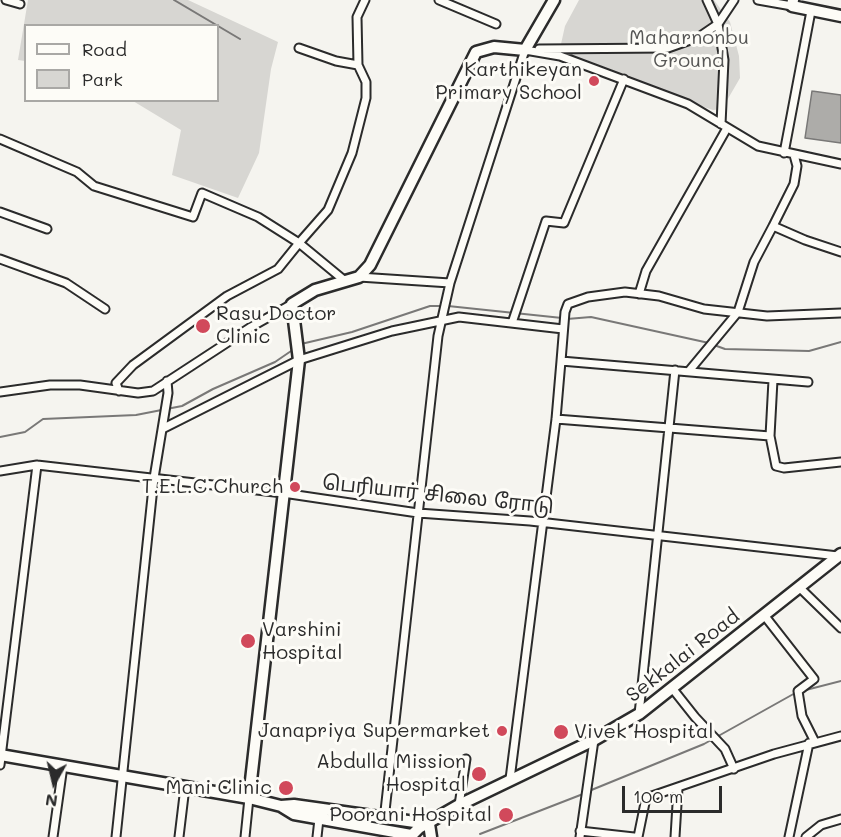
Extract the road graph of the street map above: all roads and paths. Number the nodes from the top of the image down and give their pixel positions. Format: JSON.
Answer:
{"nodes":[{"id":1,"x":6,"y":0,"type":"edge"},
{"id":2,"x":365,"y":0,"type":"edge"},
{"id":3,"x":439,"y":0,"type":"edge"},
{"id":4,"x":554,"y":0,"type":"edge"},
{"id":5,"x":707,"y":0,"type":"edge"},
{"id":6,"x":734,"y":0,"type":"edge"},
{"id":7,"x":758,"y":0,"type":"edge"},
{"id":8,"x":792,"y":3,"type":"edge"},
{"id":9,"x":20,"y":4,"type":"dead end"},
{"id":10,"x":811,"y":11,"type":"junction"},
{"id":11,"x":841,"y":16,"type":"edge"},
{"id":12,"x":496,"y":24,"type":"dead end"},
{"id":13,"x":718,"y":24,"type":"junction"},
{"id":14,"x":299,"y":48,"type":"dead end"},
{"id":15,"x":525,"y":50,"type":"junction"},
{"id":16,"x":358,"y":65,"type":"junction"},
{"id":17,"x":624,"y":79,"type":"junction"},
{"id":18,"x":724,"y":126,"type":"junction"},
{"id":19,"x":0,"y":139,"type":"edge"},
{"id":20,"x":784,"y":153,"type":"junction"},
{"id":21,"x":794,"y":155,"type":"junction"},
{"id":22,"x":841,"y":164,"type":"edge"},
{"id":23,"x":0,"y":212,"type":"edge"},
{"id":24,"x":773,"y":225,"type":"junction"},
{"id":25,"x":47,"y":230,"type":"dead end"},
{"id":26,"x":299,"y":243,"type":"junction"},
{"id":27,"x":841,"y":252,"type":"edge"},
{"id":28,"x":0,"y":259,"type":"edge"},
{"id":29,"x":359,"y":277,"type":"junction"},
{"id":30,"x":345,"y":281,"type":"junction"},
{"id":31,"x":450,"y":283,"type":"junction"},
{"id":32,"x":639,"y":294,"type":"junction"},
{"id":33,"x":292,"y":304,"type":"junction"},
{"id":34,"x":105,"y":309,"type":"dead end"},
{"id":35,"x":738,"y":312,"type":"junction"},
{"id":36,"x":841,"y":313,"type":"edge"},
{"id":37,"x":442,"y":320,"type":"junction"},
{"id":38,"x":512,"y":323,"type":"junction"},
{"id":39,"x":563,"y":327,"type":"junction"},
{"id":40,"x":299,"y":360,"type":"junction"},
{"id":41,"x":561,"y":361,"type":"junction"},
{"id":42,"x":675,"y":370,"type":"junction"},
{"id":43,"x":689,"y":371,"type":"junction"},
{"id":44,"x":773,"y":380,"type":"junction"},
{"id":45,"x":166,"y":381,"type":"junction"},
{"id":46,"x":808,"y":382,"type":"dead end"},
{"id":47,"x":119,"y":391,"type":"junction"},
{"id":48,"x":0,"y":392,"type":"edge"},
{"id":49,"x":556,"y":419,"type":"junction"},
{"id":50,"x":669,"y":427,"type":"junction"},
{"id":51,"x":164,"y":428,"type":"junction"},
{"id":52,"x":770,"y":436,"type":"junction"},
{"id":53,"x":841,"y":462,"type":"edge"},
{"id":54,"x":37,"y":465,"type":"junction"},
{"id":55,"x":0,"y":471,"type":"edge"},
{"id":56,"x":154,"y":478,"type":"junction"},
{"id":57,"x":283,"y":493,"type":"junction"},
{"id":58,"x":417,"y":513,"type":"junction"},
{"id":59,"x":541,"y":522,"type":"junction"},
{"id":60,"x":658,"y":536,"type":"junction"},
{"id":61,"x":840,"y":555,"type":"edge"},
{"id":62,"x":800,"y":587,"type":"junction"},
{"id":63,"x":764,"y":615,"type":"junction"},
{"id":64,"x":841,"y":628,"type":"edge"},
{"id":65,"x":672,"y":688,"type":"junction"},
{"id":66,"x":639,"y":714,"type":"junction"},
{"id":67,"x":841,"y":736,"type":"edge"},
{"id":68,"x":594,"y":740,"type":"junction"},
{"id":69,"x":812,"y":742,"type":"junction"},
{"id":70,"x":0,"y":759,"type":"edge"},
{"id":71,"x":466,"y":759,"type":"dead end"},
{"id":72,"x":63,"y":766,"type":"junction"},
{"id":73,"x":734,"y":769,"type":"junction"},
{"id":74,"x":123,"y":776,"type":"junction"},
{"id":75,"x":510,"y":779,"type":"junction"},
{"id":76,"x":185,"y":787,"type":"junction"},
{"id":77,"x":678,"y":788,"type":"junction"},
{"id":78,"x":249,"y":798,"type":"junction"},
{"id":79,"x":459,"y":805,"type":"junction"},
{"id":80,"x":281,"y":806,"type":"junction"},
{"id":81,"x":319,"y":819,"type":"junction"},
{"id":82,"x":841,"y":819,"type":"edge"},
{"id":83,"x":384,"y":820,"type":"junction"},
{"id":84,"x":429,"y":824,"type":"junction"},
{"id":85,"x":580,"y":834,"type":"edge"},
{"id":86,"x":411,"y":836,"type":"edge"},
{"id":87,"x":53,"y":837,"type":"edge"},
{"id":88,"x":116,"y":837,"type":"edge"},
{"id":89,"x":179,"y":837,"type":"edge"},
{"id":90,"x":245,"y":837,"type":"edge"},
{"id":91,"x":317,"y":837,"type":"edge"},
{"id":92,"x":431,"y":837,"type":"edge"},
{"id":93,"x":636,"y":837,"type":"edge"},
{"id":94,"x":675,"y":837,"type":"edge"},
{"id":95,"x":789,"y":837,"type":"edge"},
{"id":96,"x":806,"y":837,"type":"edge"}],
"edges":[{"from":1,"to":9,"type":"street"},
{"from":2,"to":16,"type":"street"},
{"from":3,"to":12,"type":"street"},
{"from":4,"to":15,"type":"main road"},
{"from":5,"to":13,"type":"street"},
{"from":6,"to":13,"type":"street"},
{"from":7,"to":8,"type":"street"},
{"from":8,"to":10,"type":"main road"},
{"from":10,"to":11,"type":"main road"},
{"from":10,"to":20,"type":"street"},
{"from":13,"to":15,"type":"street"},
{"from":13,"to":18,"type":"street"},
{"from":14,"to":16,"type":"street"},
{"from":15,"to":17,"type":"street"},
{"from":15,"to":29,"type":"main road"},
{"from":15,"to":31,"type":"street"},
{"from":16,"to":26,"type":"street"},
{"from":17,"to":18,"type":"street"},
{"from":17,"to":38,"type":"street"},
{"from":18,"to":20,"type":"street"},
{"from":18,"to":32,"type":"street"},
{"from":19,"to":26,"type":"street"},
{"from":20,"to":21,"type":"street"},
{"from":21,"to":22,"type":"street"},
{"from":21,"to":24,"type":"street"},
{"from":23,"to":25,"type":"street"},
{"from":24,"to":27,"type":"street"},
{"from":24,"to":35,"type":"street"},
{"from":26,"to":30,"type":"street"},
{"from":26,"to":47,"type":"street"},
{"from":28,"to":34,"type":"street"},
{"from":29,"to":30,"type":"main road"},
{"from":29,"to":31,"type":"street"},
{"from":30,"to":33,"type":"main road"},
{"from":31,"to":37,"type":"street"},
{"from":32,"to":35,"type":"street"},
{"from":32,"to":39,"type":"street"},
{"from":33,"to":40,"type":"main road"},
{"from":33,"to":45,"type":"street"},
{"from":35,"to":36,"type":"street"},
{"from":35,"to":43,"type":"street"},
{"from":37,"to":38,"type":"street"},
{"from":37,"to":40,"type":"street"},
{"from":37,"to":58,"type":"street"},
{"from":38,"to":39,"type":"street"},
{"from":39,"to":41,"type":"street"},
{"from":40,"to":51,"type":"street"},
{"from":40,"to":57,"type":"main road"},
{"from":41,"to":42,"type":"street"},
{"from":41,"to":49,"type":"street"},
{"from":42,"to":43,"type":"street"},
{"from":42,"to":50,"type":"street"},
{"from":43,"to":44,"type":"street"},
{"from":44,"to":46,"type":"street"},
{"from":44,"to":52,"type":"street"},
{"from":45,"to":47,"type":"street"},
{"from":45,"to":51,"type":"street"},
{"from":47,"to":48,"type":"street"},
{"from":49,"to":50,"type":"street"},
{"from":49,"to":59,"type":"street"},
{"from":50,"to":52,"type":"street"},
{"from":50,"to":60,"type":"street"},
{"from":51,"to":56,"type":"street"},
{"from":52,"to":53,"type":"street"},
{"from":54,"to":55,"type":"street","name":"பெரியார் சிலை ரோடு"},
{"from":54,"to":56,"type":"street","name":"பெரியார் சிலை ரோடு"},
{"from":54,"to":70,"type":"street"},
{"from":56,"to":57,"type":"street","name":"பெரியார் சிலை ரோடு"},
{"from":56,"to":74,"type":"street"},
{"from":57,"to":58,"type":"street","name":"பெரியார் சிலை ரோடு"},
{"from":57,"to":78,"type":"main road"},
{"from":58,"to":59,"type":"street","name":"பெரியார் சிலை ரோடு"},
{"from":58,"to":83,"type":"street"},
{"from":59,"to":60,"type":"street","name":"பெரியார் சிலை ரோடு"},
{"from":59,"to":75,"type":"street"},
{"from":60,"to":61,"type":"street","name":"பெரியார் சிலை ரோடு"},
{"from":60,"to":66,"type":"street"},
{"from":61,"to":62,"type":"main road","name":"Sekkalai Road"},
{"from":62,"to":63,"type":"main road","name":"Sekkalai Road"},
{"from":62,"to":64,"type":"street"},
{"from":63,"to":65,"type":"main road","name":"Sekkalai Road"},
{"from":63,"to":69,"type":"street"},
{"from":65,"to":66,"type":"main road","name":"Sekkalai Road"},
{"from":65,"to":73,"type":"street"},
{"from":66,"to":68,"type":"main road","name":"Sekkalai Road"},
{"from":67,"to":69,"type":"street"},
{"from":68,"to":75,"type":"main road","name":"Sekkalai Road"},
{"from":68,"to":85,"type":"street"},
{"from":69,"to":73,"type":"street"},
{"from":69,"to":95,"type":"street"},
{"from":70,"to":72,"type":"main road"},
{"from":71,"to":79,"type":"street"},
{"from":72,"to":74,"type":"main road"},
{"from":72,"to":87,"type":"street"},
{"from":73,"to":77,"type":"street"},
{"from":74,"to":76,"type":"main road"},
{"from":74,"to":88,"type":"street"},
{"from":75,"to":79,"type":"main road","name":"Sekkalai Road"},
{"from":76,"to":78,"type":"main road"},
{"from":76,"to":89,"type":"street"},
{"from":77,"to":93,"type":"street"},
{"from":77,"to":94,"type":"street"},
{"from":78,"to":80,"type":"main road"},
{"from":78,"to":90,"type":"street"},
{"from":79,"to":84,"type":"main road","name":"Sekkalai Road"},
{"from":80,"to":81,"type":"main road"},
{"from":80,"to":83,"type":"main road"},
{"from":81,"to":86,"type":"main road"},
{"from":81,"to":91,"type":"street"},
{"from":82,"to":96,"type":"street"},
{"from":83,"to":84,"type":"main road"},
{"from":84,"to":86,"type":"main road","name":"Sekkalai Road"},
{"from":84,"to":92,"type":"main road"},
{"from":85,"to":93,"type":"street"}]}
